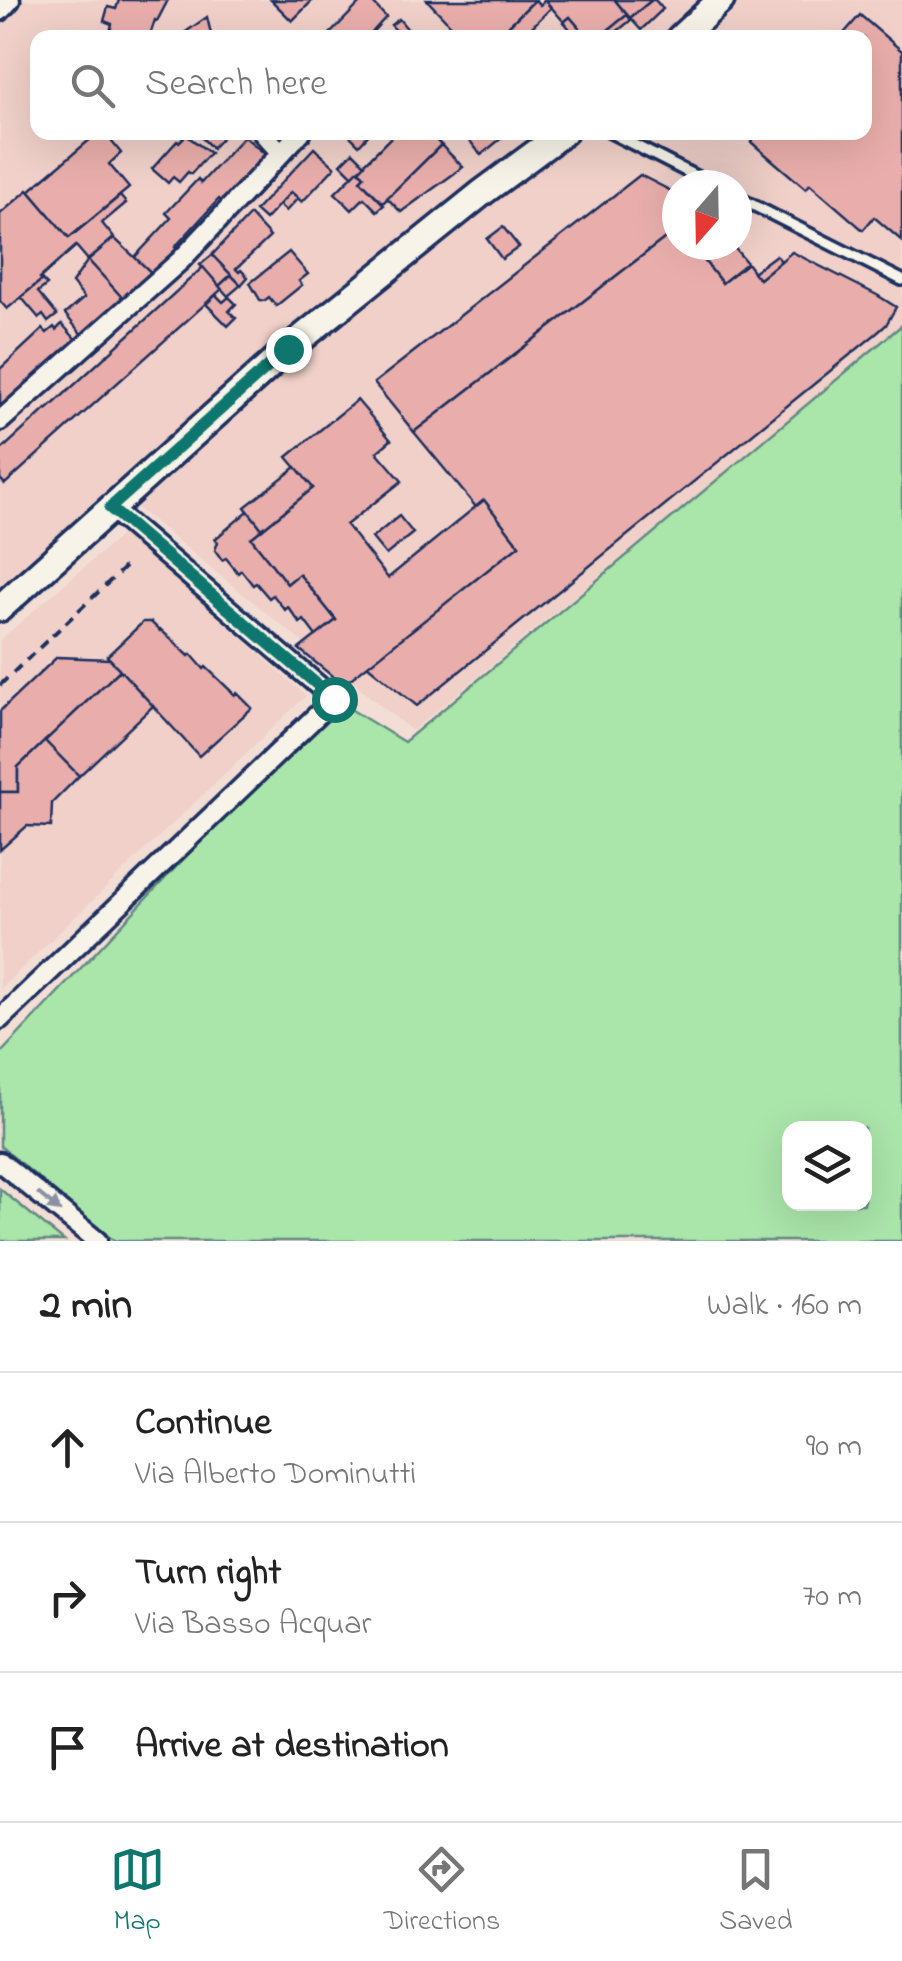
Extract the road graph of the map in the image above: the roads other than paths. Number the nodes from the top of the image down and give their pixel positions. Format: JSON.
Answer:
{"nodes":[{"id":1,"x":10,"y":0,"type":"edge"},
{"id":2,"x":721,"y":0,"type":"edge"},
{"id":3,"x":0,"y":11,"type":"edge"},
{"id":4,"x":689,"y":30,"type":"edge"},
{"id":5,"x":269,"y":140,"type":"edge"},
{"id":6,"x":293,"y":140,"type":"edge"},
{"id":7,"x":553,"y":140,"type":"edge"},
{"id":8,"x":625,"y":140,"type":"edge"},
{"id":9,"x":281,"y":153,"type":"junction"},
{"id":10,"x":684,"y":170,"type":"edge"},
{"id":11,"x":752,"y":205,"type":"edge"},
{"id":12,"x":902,"y":280,"type":"edge"},
{"id":13,"x":0,"y":421,"type":"edge"},
{"id":14,"x":110,"y":508,"type":"junction"},
{"id":15,"x":0,"y":608,"type":"edge"},
{"id":16,"x":0,"y":1019,"type":"edge"},
{"id":17,"x":0,"y":1162,"type":"edge"},
{"id":18,"x":97,"y":1241,"type":"edge"}],
"edges":[{"from":1,"to":3,"type":"street"},
{"from":2,"to":4,"type":"main road"},
{"from":5,"to":9,"type":"street"},
{"from":6,"to":9,"type":"street"},
{"from":7,"to":14,"type":"main road"},
{"from":8,"to":10,"type":"lane"},
{"from":9,"to":13,"type":"street"},
{"from":11,"to":12,"type":"lane"},
{"from":14,"to":15,"type":"main road"},
{"from":14,"to":16,"type":"street"},
{"from":17,"to":18,"type":"street","one_way":true}]}
